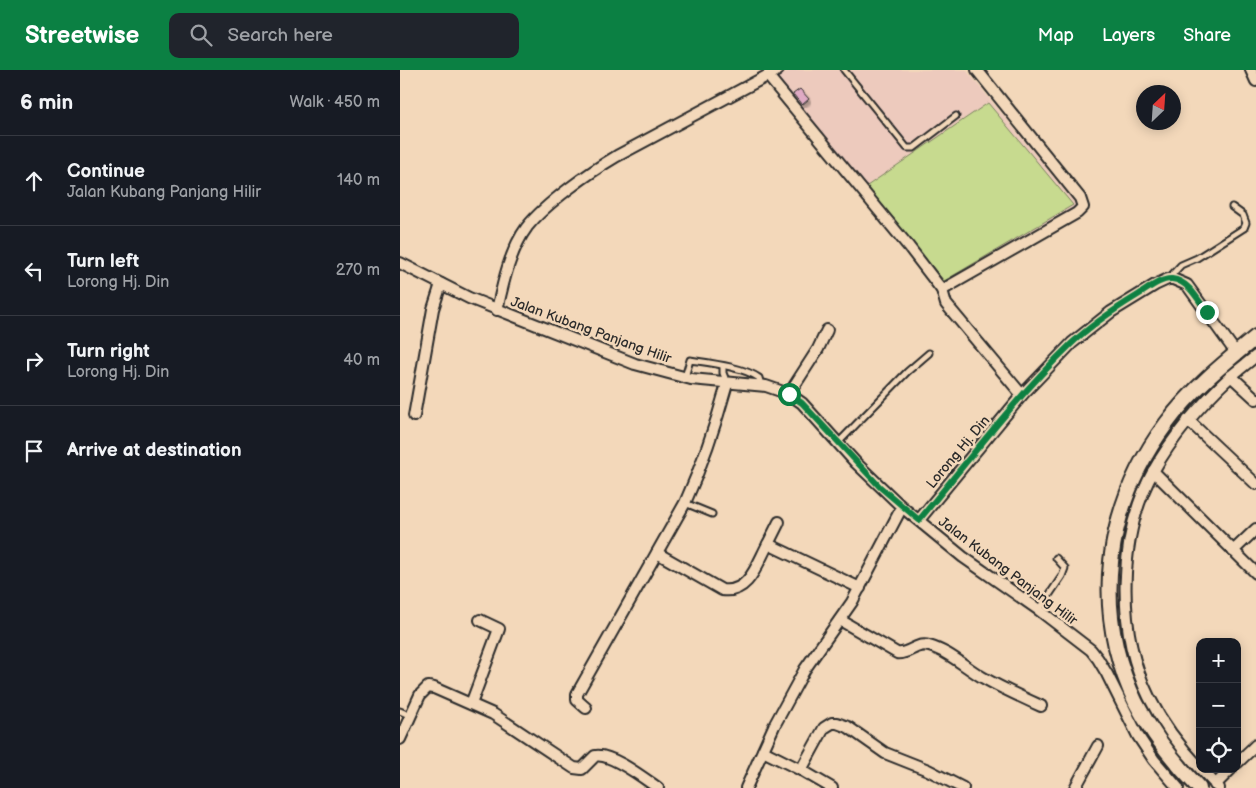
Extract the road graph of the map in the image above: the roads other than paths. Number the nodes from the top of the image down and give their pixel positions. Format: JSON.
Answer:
{"nodes":[{"id":1,"x":778,"y":70,"type":"edge"},
{"id":2,"x":844,"y":70,"type":"edge"},
{"id":3,"x":977,"y":70,"type":"edge"},
{"id":4,"x":1250,"y":70,"type":"edge"},
{"id":5,"x":768,"y":76,"type":"junction"},
{"id":6,"x":1256,"y":80,"type":"edge"},
{"id":7,"x":956,"y":116,"type":"dead end"},
{"id":8,"x":1232,"y":207,"type":"dead end"},
{"id":9,"x":400,"y":263,"type":"edge"},
{"id":10,"x":1168,"y":279,"type":"junction"},
{"id":11,"x":441,"y":284,"type":"junction"},
{"id":12,"x":942,"y":290,"type":"junction"},
{"id":13,"x":497,"y":310,"type":"junction"},
{"id":14,"x":826,"y":330,"type":"dead end"},
{"id":15,"x":1256,"y":338,"type":"edge"},
{"id":16,"x":929,"y":353,"type":"dead end"},
{"id":17,"x":1236,"y":353,"type":"junction"},
{"id":18,"x":1256,"y":356,"type":"edge"},
{"id":19,"x":723,"y":367,"type":"junction"},
{"id":20,"x":1232,"y":376,"type":"junction"},
{"id":21,"x":685,"y":378,"type":"junction"},
{"id":22,"x":727,"y":384,"type":"junction"},
{"id":23,"x":761,"y":386,"type":"junction"},
{"id":24,"x":789,"y":394,"type":"junction"},
{"id":25,"x":1022,"y":396,"type":"junction"},
{"id":26,"x":1256,"y":399,"type":"edge"},
{"id":27,"x":414,"y":416,"type":"dead end"},
{"id":28,"x":1188,"y":420,"type":"junction"},
{"id":29,"x":838,"y":443,"type":"junction"},
{"id":30,"x":1153,"y":472,"type":"junction"},
{"id":31,"x":1256,"y":484,"type":"edge"},
{"id":32,"x":685,"y":503,"type":"junction"},
{"id":33,"x":902,"y":507,"type":"junction"},
{"id":34,"x":712,"y":514,"type":"dead end"},
{"id":35,"x":919,"y":520,"type":"junction"},
{"id":36,"x":779,"y":522,"type":"dead end"},
{"id":37,"x":1256,"y":528,"type":"edge"},
{"id":38,"x":768,"y":544,"type":"junction"},
{"id":39,"x":1233,"y":552,"type":"junction"},
{"id":40,"x":657,"y":553,"type":"junction"},
{"id":41,"x":1056,"y":558,"type":"dead end"},
{"id":42,"x":1256,"y":573,"type":"edge"},
{"id":43,"x":860,"y":588,"type":"junction"},
{"id":44,"x":1039,"y":610,"type":"junction"},
{"id":45,"x":480,"y":620,"type":"dead end"},
{"id":46,"x":840,"y":620,"type":"junction"},
{"id":47,"x":471,"y":704,"type":"junction"},
{"id":48,"x":1041,"y":706,"type":"dead end"},
{"id":49,"x":586,"y":708,"type":"dead end"},
{"id":50,"x":400,"y":711,"type":"edge"},
{"id":51,"x":411,"y":716,"type":"junction"},
{"id":52,"x":400,"y":739,"type":"edge"},
{"id":53,"x":1256,"y":745,"type":"edge"},
{"id":54,"x":1098,"y":746,"type":"dead end"},
{"id":55,"x":764,"y":751,"type":"junction"},
{"id":56,"x":1241,"y":759,"type":"edge"},
{"id":57,"x":1196,"y":764,"type":"edge"},
{"id":58,"x":801,"y":770,"type":"junction"},
{"id":59,"x":1204,"y":773,"type":"edge"},
{"id":60,"x":1228,"y":773,"type":"edge"},
{"id":61,"x":1217,"y":786,"type":"edge"},
{"id":62,"x":658,"y":788,"type":"edge"},
{"id":63,"x":746,"y":788,"type":"edge"},
{"id":64,"x":832,"y":788,"type":"edge"},
{"id":65,"x":964,"y":788,"type":"edge"},
{"id":66,"x":1075,"y":788,"type":"edge"},
{"id":67,"x":1178,"y":788,"type":"edge"},
{"id":68,"x":1199,"y":788,"type":"edge"}],
"edges":[{"from":1,"to":5,"type":"street"},
{"from":2,"to":7,"type":"lane"},
{"from":3,"to":12,"type":"street"},
{"from":4,"to":6,"type":"street"},
{"from":5,"to":12,"type":"street"},
{"from":5,"to":13,"type":"street"},
{"from":8,"to":10,"type":"lane"},
{"from":9,"to":11,"type":"street","name":"Jalan Kubang Panjang Hilir"},
{"from":10,"to":17,"type":"street"},
{"from":10,"to":25,"type":"street","name":"Lorong Hj. Din"},
{"from":11,"to":13,"type":"street","name":"Jalan Kubang Panjang Hilir"},
{"from":11,"to":27,"type":"street"},
{"from":12,"to":25,"type":"street"},
{"from":13,"to":21,"type":"street","name":"Jalan Kubang Panjang Hilir"},
{"from":14,"to":24,"type":"street"},
{"from":15,"to":17,"type":"main road"},
{"from":16,"to":29,"type":"lane"},
{"from":17,"to":68,"type":"main road"},
{"from":18,"to":20,"type":"street"},
{"from":19,"to":21,"type":"lane"},
{"from":19,"to":22,"type":"lane"},
{"from":19,"to":23,"type":"lane"},
{"from":20,"to":26,"type":"street"},
{"from":20,"to":28,"type":"street"},
{"from":21,"to":22,"type":"street","name":"Jalan Kubang Panjang Hilir"},
{"from":22,"to":23,"type":"street","name":"Jalan Kubang Panjang Hilir"},
{"from":22,"to":32,"type":"street"},
{"from":23,"to":24,"type":"street","name":"Jalan Kubang Panjang Hilir"},
{"from":24,"to":29,"type":"street","name":"Jalan Kubang Panjang Hilir"},
{"from":25,"to":35,"type":"street","name":"Lorong Hj. Din"},
{"from":28,"to":30,"type":"street"},
{"from":28,"to":31,"type":"street"},
{"from":29,"to":33,"type":"street","name":"Jalan Kubang Panjang Hilir"},
{"from":30,"to":39,"type":"street"},
{"from":30,"to":57,"type":"street"},
{"from":32,"to":34,"type":"lane"},
{"from":32,"to":40,"type":"street"},
{"from":33,"to":35,"type":"street","name":"Jalan Kubang Panjang Hilir"},
{"from":33,"to":43,"type":"street"},
{"from":35,"to":44,"type":"street","name":"Jalan Kubang Panjang Hilir"},
{"from":36,"to":38,"type":"street"},
{"from":37,"to":39,"type":"street"},
{"from":38,"to":40,"type":"street"},
{"from":38,"to":43,"type":"street"},
{"from":39,"to":42,"type":"street"},
{"from":40,"to":49,"type":"street"},
{"from":41,"to":44,"type":"lane"},
{"from":43,"to":46,"type":"street"},
{"from":44,"to":67,"type":"street","name":"Jalan Kubang Panjang Hilir"},
{"from":45,"to":47,"type":"street"},
{"from":46,"to":48,"type":"street"},
{"from":46,"to":55,"type":"street"},
{"from":47,"to":51,"type":"street"},
{"from":47,"to":62,"type":"street"},
{"from":50,"to":51,"type":"lane"},
{"from":51,"to":52,"type":"street"},
{"from":53,"to":56,"type":"street"},
{"from":54,"to":66,"type":"street"},
{"from":55,"to":58,"type":"street"},
{"from":55,"to":63,"type":"street"},
{"from":58,"to":64,"type":"street"},
{"from":58,"to":65,"type":"street"},
{"from":59,"to":61,"type":"street"},
{"from":60,"to":61,"type":"street"}]}
